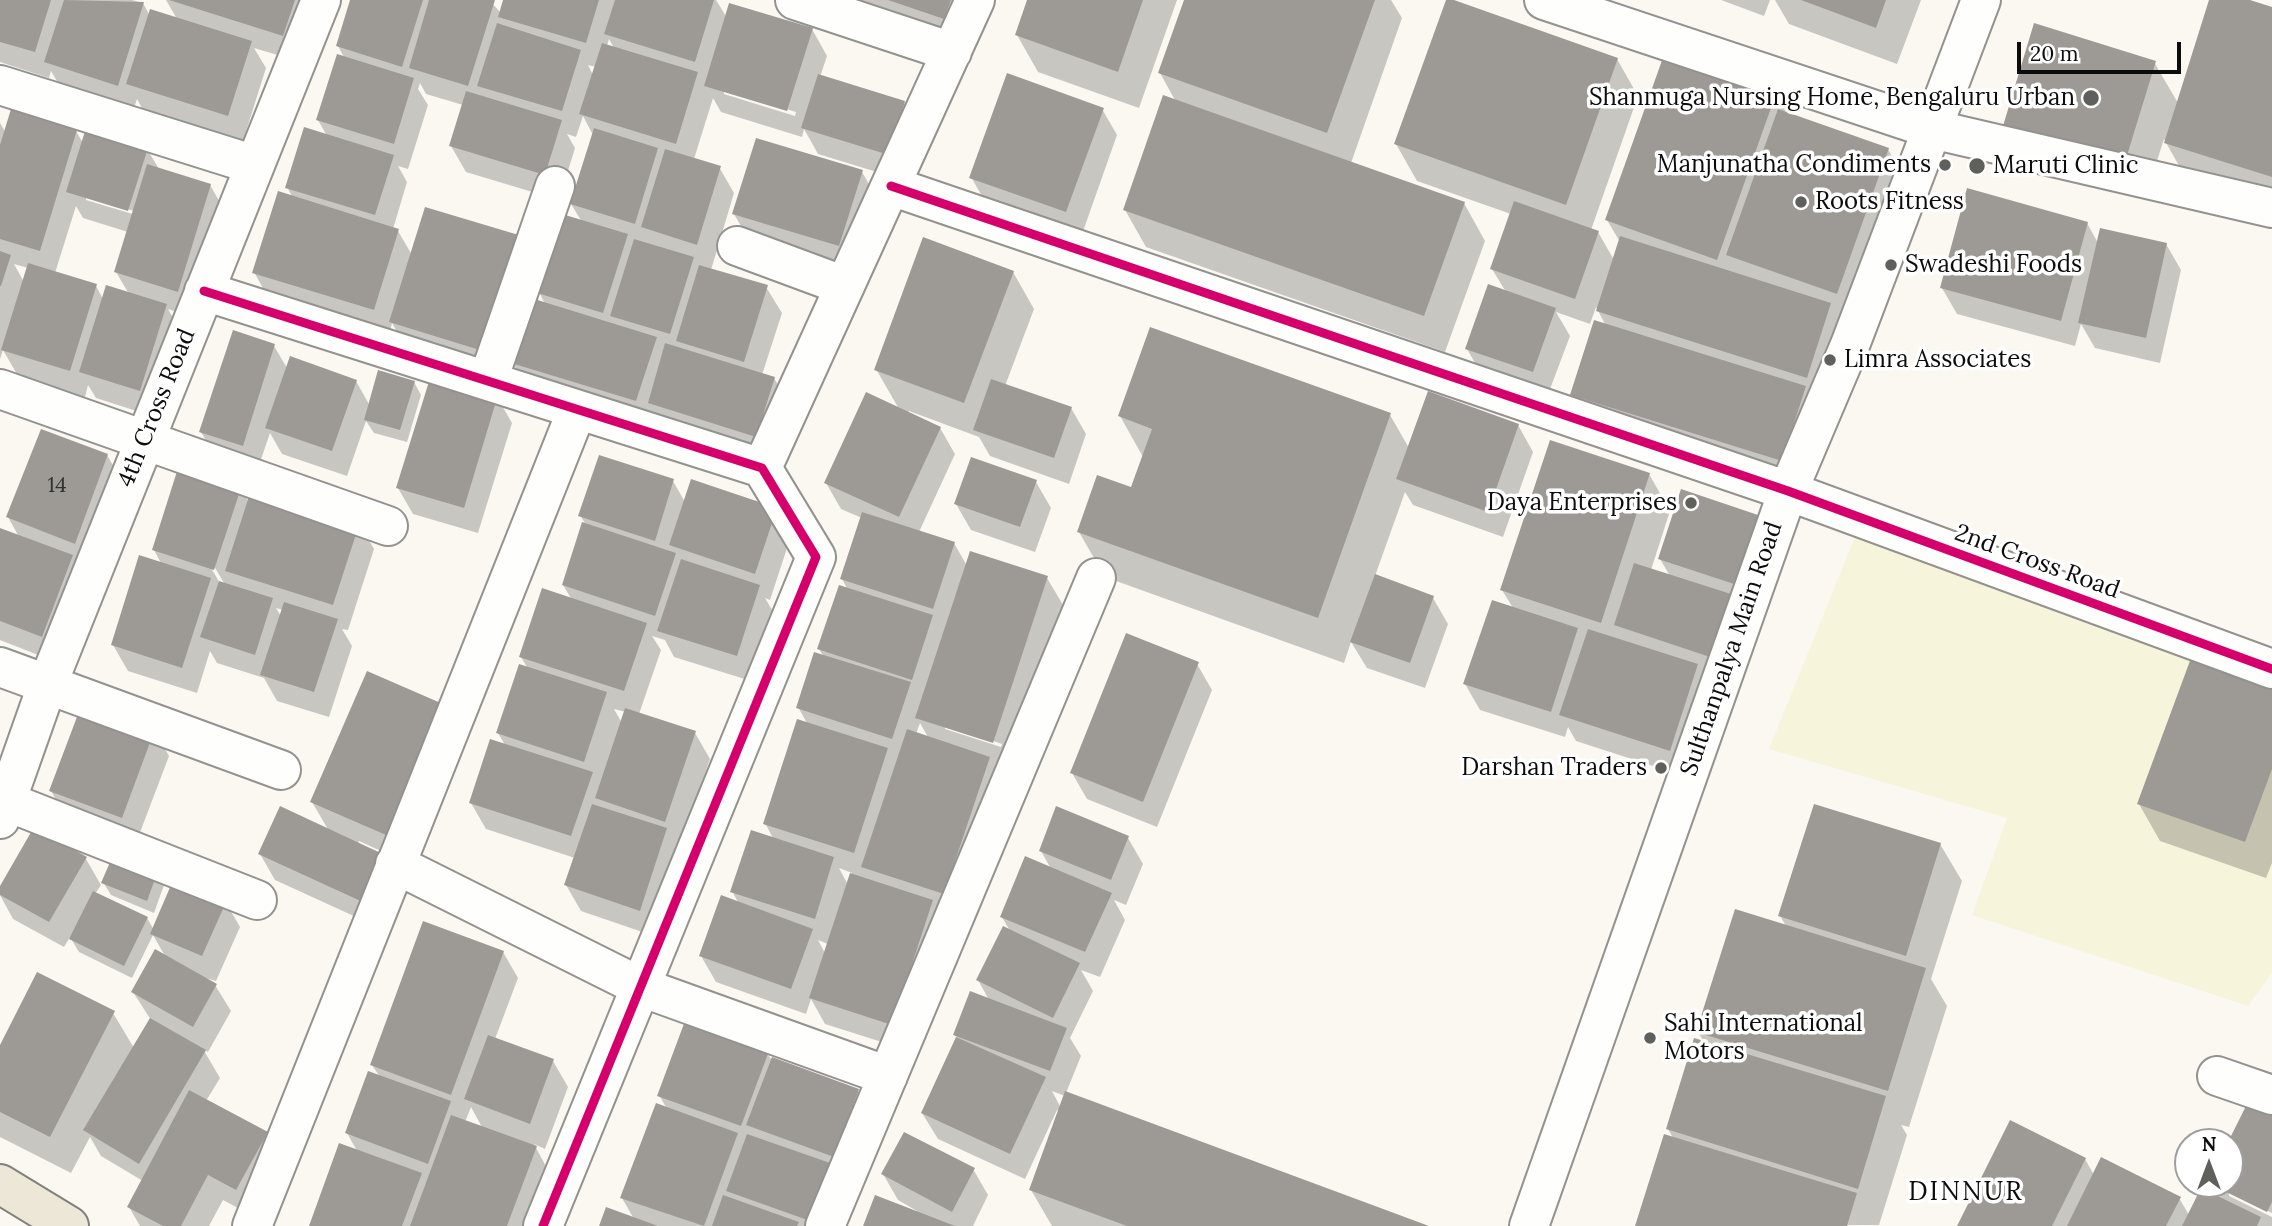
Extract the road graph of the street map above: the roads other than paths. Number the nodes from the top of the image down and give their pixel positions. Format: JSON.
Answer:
{"nodes":[{"id":1,"x":321,"y":0,"type":"edge"},
{"id":2,"x":795,"y":0,"type":"edge"},
{"id":3,"x":975,"y":0,"type":"edge"},
{"id":4,"x":1544,"y":0,"type":"edge"},
{"id":5,"x":1981,"y":0,"type":"edge"},
{"id":6,"x":952,"y":52,"type":"junction"},
{"id":7,"x":0,"y":85,"type":"edge"},
{"id":8,"x":1932,"y":129,"type":"junction"},
{"id":9,"x":255,"y":165,"type":"junction"},
{"id":10,"x":555,"y":186,"type":"dead end"},
{"id":11,"x":891,"y":186,"type":"junction"},
{"id":12,"x":2272,"y":208,"type":"edge"},
{"id":13,"x":737,"y":246,"type":"dead end"},
{"id":14,"x":845,"y":286,"type":"junction"},
{"id":15,"x":204,"y":291,"type":"junction"},
{"id":16,"x":488,"y":380,"type":"junction"},
{"id":17,"x":0,"y":389,"type":"edge"},
{"id":18,"x":577,"y":410,"type":"junction"},
{"id":19,"x":145,"y":439,"type":"junction"},
{"id":20,"x":762,"y":468,"type":"junction"},
{"id":21,"x":1788,"y":491,"type":"junction"},
{"id":22,"x":388,"y":526,"type":"dead end"},
{"id":23,"x":1096,"y":578,"type":"dead end"},
{"id":24,"x":0,"y":667,"type":"edge"},
{"id":25,"x":2272,"y":669,"type":"edge"},
{"id":26,"x":48,"y":683,"type":"junction"},
{"id":27,"x":281,"y":770,"type":"dead end"},
{"id":28,"x":4,"y":810,"type":"edge"},
{"id":29,"x":395,"y":864,"type":"junction"},
{"id":30,"x":257,"y":900,"type":"dead end"},
{"id":31,"x":641,"y":987,"type":"junction"},
{"id":32,"x":888,"y":1076,"type":"junction"},
{"id":33,"x":2217,"y":1076,"type":"dead end"},
{"id":34,"x":2272,"y":1095,"type":"edge"},
{"id":35,"x":0,"y":1184,"type":"edge"},
{"id":36,"x":69,"y":1226,"type":"edge"},
{"id":37,"x":252,"y":1226,"type":"edge"},
{"id":38,"x":544,"y":1226,"type":"edge"},
{"id":39,"x":825,"y":1226,"type":"edge"},
{"id":40,"x":1529,"y":1226,"type":"edge"}],
"edges":[{"from":1,"to":9,"type":"street","name":"4th Cross Road"},
{"from":2,"to":6,"type":"street"},
{"from":3,"to":6,"type":"street"},
{"from":4,"to":8,"type":"street"},
{"from":5,"to":8,"type":"street","name":"Sulthanpalya Main Road"},
{"from":6,"to":11,"type":"street"},
{"from":7,"to":9,"type":"street"},
{"from":8,"to":12,"type":"street"},
{"from":8,"to":21,"type":"street","name":"Sulthanpalya Main Road"},
{"from":9,"to":15,"type":"street","name":"4th Cross Road"},
{"from":10,"to":16,"type":"street"},
{"from":11,"to":14,"type":"street"},
{"from":11,"to":21,"type":"street","name":"2nd Cross Road"},
{"from":13,"to":14,"type":"street"},
{"from":14,"to":20,"type":"street"},
{"from":15,"to":16,"type":"street"},
{"from":15,"to":19,"type":"street","name":"4th Cross Road"},
{"from":16,"to":18,"type":"street"},
{"from":17,"to":19,"type":"street"},
{"from":18,"to":20,"type":"street"},
{"from":18,"to":29,"type":"street"},
{"from":19,"to":22,"type":"street"},
{"from":19,"to":26,"type":"street","name":"4th Cross Road"},
{"from":20,"to":31,"type":"street"},
{"from":21,"to":25,"type":"street","name":"2nd Cross Road"},
{"from":21,"to":40,"type":"street","name":"Sulthanpalya Main Road"},
{"from":23,"to":32,"type":"street"},
{"from":24,"to":26,"type":"street"},
{"from":26,"to":27,"type":"street"},
{"from":26,"to":28,"type":"street","name":"4th Cross Road"},
{"from":28,"to":30,"type":"street"},
{"from":29,"to":31,"type":"street"},
{"from":29,"to":37,"type":"street"},
{"from":31,"to":32,"type":"street"},
{"from":31,"to":38,"type":"street"},
{"from":32,"to":39,"type":"street"},
{"from":33,"to":34,"type":"street"},
{"from":35,"to":36,"type":"main road"}]}
